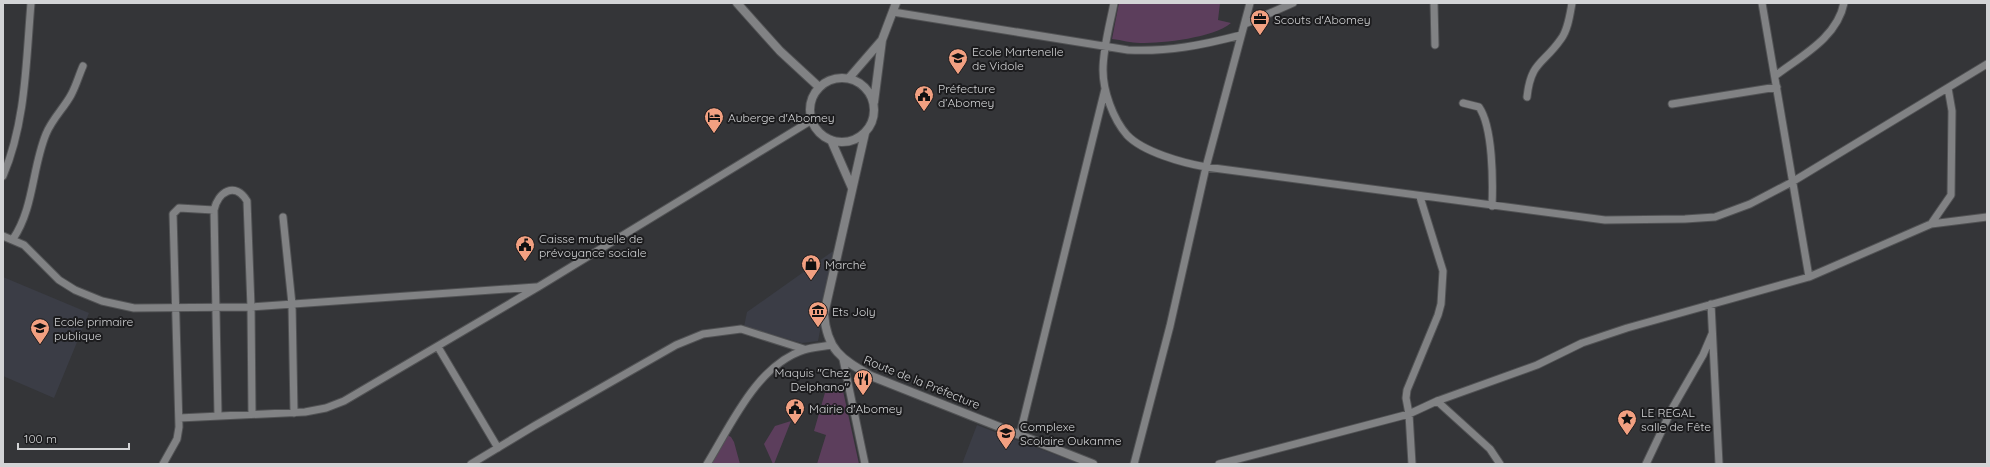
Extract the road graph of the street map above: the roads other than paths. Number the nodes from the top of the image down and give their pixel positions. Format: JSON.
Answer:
{"nodes":[{"id":1,"x":32,"y":3,"type":"edge"},
{"id":2,"x":737,"y":3,"type":"edge"},
{"id":3,"x":896,"y":3,"type":"edge"},
{"id":4,"x":1114,"y":3,"type":"edge"},
{"id":5,"x":1250,"y":3,"type":"edge"},
{"id":6,"x":1293,"y":3,"type":"edge"},
{"id":7,"x":1434,"y":3,"type":"edge"},
{"id":8,"x":1572,"y":3,"type":"edge"},
{"id":9,"x":1762,"y":3,"type":"edge"},
{"id":10,"x":1844,"y":3,"type":"edge"},
{"id":11,"x":893,"y":12,"type":"junction"},
{"id":12,"x":1245,"y":24,"type":"junction"},
{"id":13,"x":1241,"y":35,"type":"junction"},
{"id":14,"x":882,"y":40,"type":"junction"},
{"id":15,"x":1436,"y":45,"type":"dead end"},
{"id":16,"x":1106,"y":47,"type":"junction"},
{"id":17,"x":1987,"y":64,"type":"edge"},
{"id":18,"x":83,"y":66,"type":"dead end"},
{"id":19,"x":1775,"y":76,"type":"junction"},
{"id":20,"x":849,"y":78,"type":"junction"},
{"id":21,"x":819,"y":87,"type":"junction"},
{"id":22,"x":1777,"y":87,"type":"junction"},
{"id":23,"x":1948,"y":88,"type":"junction"},
{"id":24,"x":1105,"y":90,"type":"junction"},
{"id":25,"x":1527,"y":97,"type":"dead end"},
{"id":26,"x":874,"y":103,"type":"junction"},
{"id":27,"x":1463,"y":103,"type":"dead end"},
{"id":28,"x":1672,"y":104,"type":"dead end"},
{"id":29,"x":812,"y":120,"type":"junction"},
{"id":30,"x":865,"y":133,"type":"junction"},
{"id":31,"x":831,"y":140,"type":"junction"},
{"id":32,"x":1206,"y":167,"type":"junction"},
{"id":33,"x":3,"y":176,"type":"edge"},
{"id":34,"x":1792,"y":182,"type":"junction"},
{"id":35,"x":852,"y":189,"type":"junction"},
{"id":36,"x":1420,"y":197,"type":"junction"},
{"id":37,"x":1492,"y":206,"type":"junction"},
{"id":38,"x":214,"y":210,"type":"junction"},
{"id":39,"x":284,"y":216,"type":"dead end"},
{"id":40,"x":1987,"y":217,"type":"edge"},
{"id":41,"x":1931,"y":224,"type":"junction"},
{"id":42,"x":3,"y":236,"type":"edge"},
{"id":43,"x":13,"y":239,"type":"junction"},
{"id":44,"x":1809,"y":277,"type":"junction"},
{"id":45,"x":538,"y":287,"type":"junction"},
{"id":46,"x":292,"y":304,"type":"junction"},
{"id":47,"x":1711,"y":304,"type":"junction"},
{"id":48,"x":216,"y":307,"type":"junction"},
{"id":49,"x":252,"y":307,"type":"junction"},
{"id":50,"x":175,"y":308,"type":"junction"},
{"id":51,"x":1713,"y":331,"type":"junction"},
{"id":52,"x":831,"y":345,"type":"junction"},
{"id":53,"x":438,"y":347,"type":"junction"},
{"id":54,"x":804,"y":349,"type":"junction"},
{"id":55,"x":843,"y":359,"type":"junction"},
{"id":56,"x":1437,"y":401,"type":"junction"},
{"id":57,"x":294,"y":413,"type":"junction"},
{"id":58,"x":252,"y":414,"type":"junction"},
{"id":59,"x":1409,"y":414,"type":"junction"},
{"id":60,"x":218,"y":415,"type":"junction"},
{"id":61,"x":179,"y":418,"type":"junction"},
{"id":62,"x":1020,"y":434,"type":"junction"},
{"id":63,"x":498,"y":448,"type":"junction"},
{"id":64,"x":163,"y":464,"type":"edge"},
{"id":65,"x":471,"y":464,"type":"edge"},
{"id":66,"x":707,"y":464,"type":"edge"},
{"id":67,"x":865,"y":464,"type":"edge"},
{"id":68,"x":1093,"y":464,"type":"edge"},
{"id":69,"x":1134,"y":464,"type":"edge"},
{"id":70,"x":1219,"y":464,"type":"edge"},
{"id":71,"x":1412,"y":464,"type":"edge"},
{"id":72,"x":1500,"y":464,"type":"edge"},
{"id":73,"x":1646,"y":464,"type":"edge"},
{"id":74,"x":1719,"y":464,"type":"edge"}],
"edges":[{"from":1,"to":33,"type":"street"},
{"from":2,"to":21,"type":"street"},
{"from":3,"to":11,"type":"street"},
{"from":4,"to":16,"type":"street"},
{"from":5,"to":12,"type":"street"},
{"from":6,"to":12,"type":"street"},
{"from":7,"to":15,"type":"street"},
{"from":8,"to":25,"type":"street"},
{"from":9,"to":19,"type":"street"},
{"from":10,"to":19,"type":"street"},
{"from":11,"to":14,"type":"street"},
{"from":11,"to":16,"type":"street"},
{"from":12,"to":13,"type":"street"},
{"from":13,"to":16,"type":"street"},
{"from":13,"to":32,"type":"street"},
{"from":14,"to":20,"type":"street"},
{"from":14,"to":26,"type":"street"},
{"from":16,"to":24,"type":"street"},
{"from":17,"to":23,"type":"street"},
{"from":18,"to":43,"type":"street"},
{"from":19,"to":22,"type":"street"},
{"from":20,"to":21,"type":"street"},
{"from":20,"to":26,"type":"street"},
{"from":21,"to":29,"type":"street"},
{"from":22,"to":28,"type":"street"},
{"from":22,"to":34,"type":"street"},
{"from":23,"to":34,"type":"street"},
{"from":23,"to":41,"type":"street"},
{"from":24,"to":32,"type":"street"},
{"from":24,"to":62,"type":"street"},
{"from":26,"to":30,"type":"street"},
{"from":27,"to":37,"type":"street"},
{"from":29,"to":31,"type":"street"},
{"from":29,"to":45,"type":"street"},
{"from":30,"to":31,"type":"street"},
{"from":30,"to":35,"type":"street","name":"Route de la Préfecture"},
{"from":31,"to":35,"type":"street"},
{"from":32,"to":36,"type":"street"},
{"from":32,"to":69,"type":"street"},
{"from":34,"to":37,"type":"street"},
{"from":34,"to":44,"type":"street"},
{"from":35,"to":52,"type":"street","name":"Route de la Préfecture"},
{"from":36,"to":37,"type":"street"},
{"from":36,"to":59,"type":"street"},
{"from":38,"to":48,"type":"street"},
{"from":38,"to":49,"type":"street"},
{"from":38,"to":50,"type":"street"},
{"from":39,"to":46,"type":"street"},
{"from":40,"to":41,"type":"street"},
{"from":41,"to":44,"type":"street"},
{"from":42,"to":43,"type":"street"},
{"from":43,"to":50,"type":"street"},
{"from":44,"to":47,"type":"street"},
{"from":45,"to":46,"type":"street"},
{"from":45,"to":53,"type":"street"},
{"from":46,"to":49,"type":"street"},
{"from":46,"to":57,"type":"street"},
{"from":47,"to":51,"type":"street"},
{"from":47,"to":56,"type":"street"},
{"from":48,"to":49,"type":"street"},
{"from":48,"to":50,"type":"street"},
{"from":48,"to":60,"type":"street"},
{"from":49,"to":58,"type":"street"},
{"from":50,"to":61,"type":"street"},
{"from":51,"to":73,"type":"street"},
{"from":51,"to":74,"type":"street"},
{"from":52,"to":54,"type":"street"},
{"from":52,"to":55,"type":"street","name":"Route de la Préfecture"},
{"from":53,"to":57,"type":"street"},
{"from":53,"to":63,"type":"street"},
{"from":54,"to":63,"type":"street"},
{"from":54,"to":66,"type":"street"},
{"from":55,"to":62,"type":"street","name":"Route de la Préfecture"},
{"from":55,"to":67,"type":"street"},
{"from":56,"to":59,"type":"street"},
{"from":56,"to":72,"type":"street"},
{"from":57,"to":58,"type":"street"},
{"from":58,"to":60,"type":"street"},
{"from":59,"to":70,"type":"street"},
{"from":59,"to":71,"type":"street"},
{"from":60,"to":61,"type":"street"},
{"from":61,"to":64,"type":"street"},
{"from":62,"to":68,"type":"street","name":"Route de la Préfecture"},
{"from":63,"to":65,"type":"street"}]}
